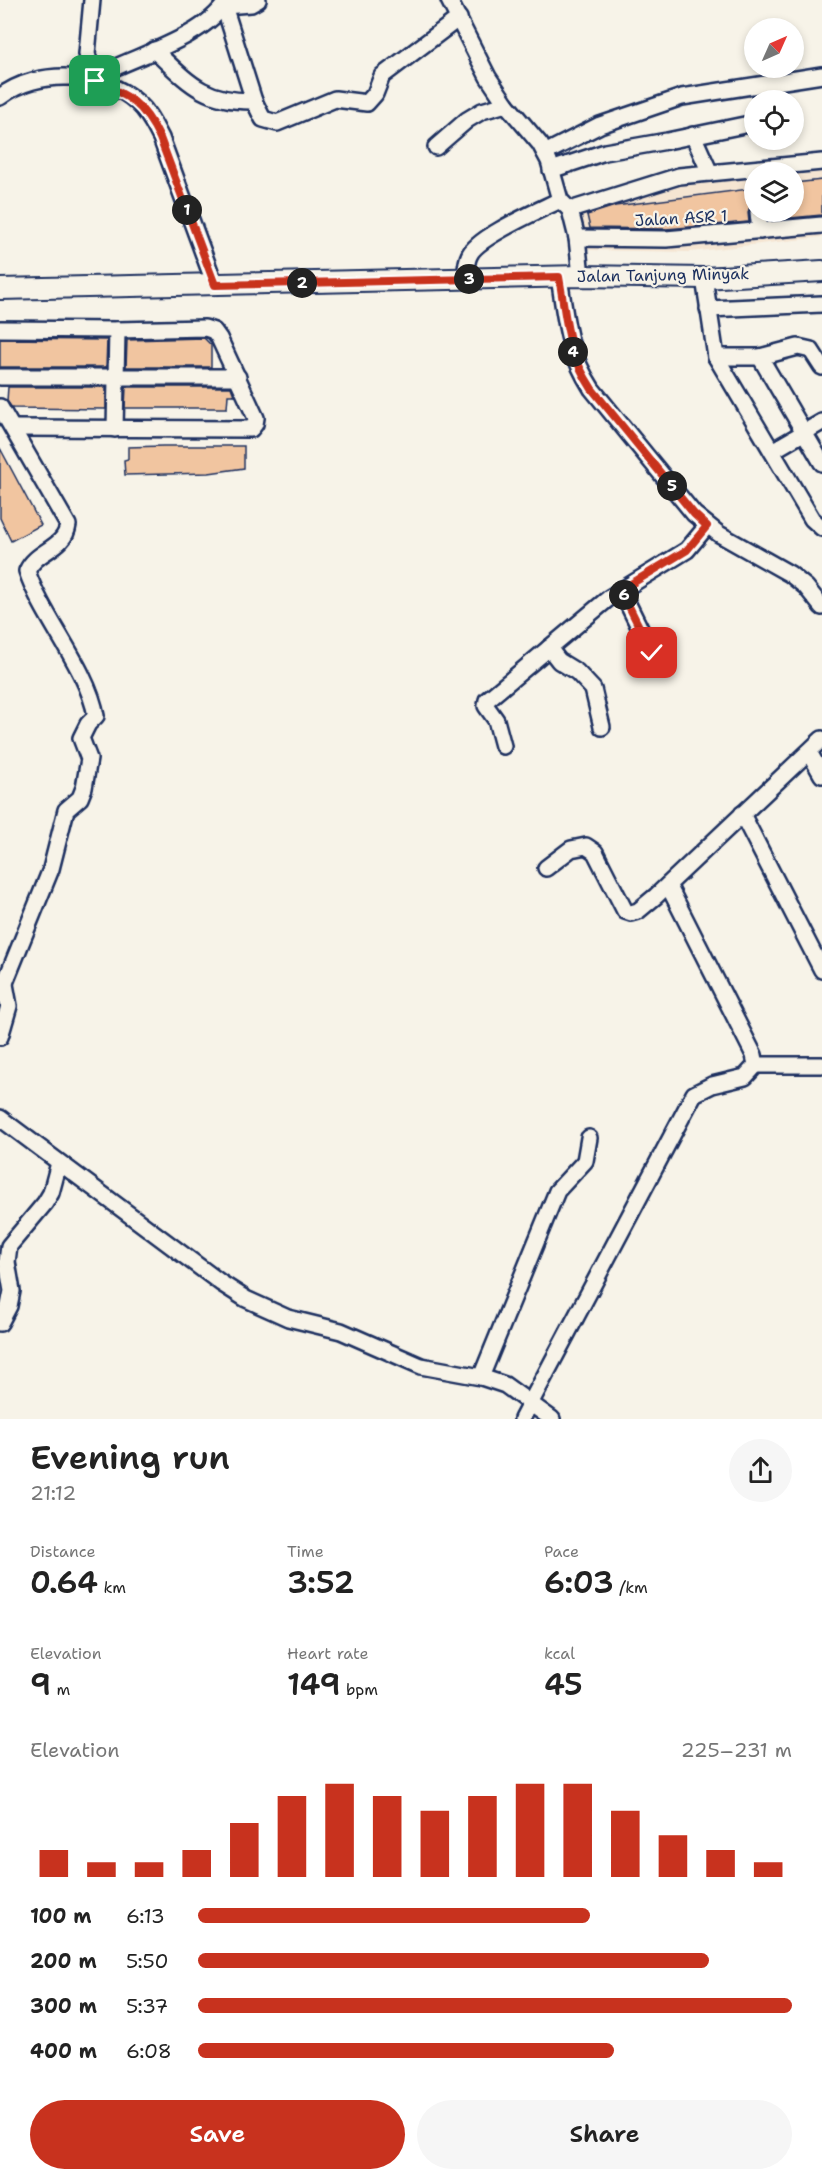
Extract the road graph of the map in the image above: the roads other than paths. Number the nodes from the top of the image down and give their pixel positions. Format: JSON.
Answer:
{"nodes":[{"id":1,"x":92,"y":0,"type":"edge"},
{"id":2,"x":258,"y":0,"type":"edge"},
{"id":3,"x":449,"y":0,"type":"edge"},
{"id":4,"x":226,"y":3,"type":"edge"},
{"id":5,"x":459,"y":18,"type":"junction"},
{"id":6,"x":154,"y":50,"type":"junction"},
{"id":7,"x":822,"y":75,"type":"edge"},
{"id":8,"x":96,"y":82,"type":"junction"},
{"id":9,"x":0,"y":97,"type":"edge"},
{"id":10,"x":254,"y":101,"type":"junction"},
{"id":11,"x":506,"y":104,"type":"junction"},
{"id":12,"x":744,"y":125,"type":"edge"},
{"id":13,"x":693,"y":135,"type":"junction"},
{"id":14,"x":436,"y":147,"type":"dead end"},
{"id":15,"x":545,"y":153,"type":"junction"},
{"id":16,"x":822,"y":162,"type":"edge"},
{"id":17,"x":804,"y":165,"type":"edge"},
{"id":18,"x":551,"y":170,"type":"junction"},
{"id":19,"x":710,"y":173,"type":"junction"},
{"id":20,"x":744,"y":175,"type":"edge"},
{"id":21,"x":565,"y":205,"type":"junction"},
{"id":22,"x":759,"y":222,"type":"edge"},
{"id":23,"x":822,"y":225,"type":"edge"},
{"id":24,"x":760,"y":231,"type":"junction"},
{"id":25,"x":577,"y":238,"type":"junction"},
{"id":26,"x":822,"y":271,"type":"edge"},
{"id":27,"x":581,"y":276,"type":"junction"},
{"id":28,"x":559,"y":277,"type":"junction"},
{"id":29,"x":704,"y":278,"type":"junction"},
{"id":30,"x":465,"y":279,"type":"junction"},
{"id":31,"x":215,"y":285,"type":"junction"},
{"id":32,"x":0,"y":289,"type":"edge"},
{"id":33,"x":822,"y":304,"type":"edge"},
{"id":34,"x":708,"y":309,"type":"junction"},
{"id":35,"x":0,"y":329,"type":"edge"},
{"id":36,"x":117,"y":330,"type":"junction"},
{"id":37,"x":716,"y":357,"type":"junction"},
{"id":38,"x":760,"y":357,"type":"junction"},
{"id":39,"x":822,"y":367,"type":"edge"},
{"id":40,"x":0,"y":377,"type":"edge"},
{"id":41,"x":238,"y":377,"type":"junction"},
{"id":42,"x":116,"y":378,"type":"junction"},
{"id":43,"x":0,"y":407,"type":"edge"},
{"id":44,"x":822,"y":422,"type":"edge"},
{"id":45,"x":13,"y":428,"type":"junction"},
{"id":46,"x":115,"y":429,"type":"junction"},
{"id":47,"x":803,"y":433,"type":"junction"},
{"id":48,"x":772,"y":451,"type":"junction"},
{"id":49,"x":822,"y":463,"type":"edge"},
{"id":50,"x":707,"y":526,"type":"junction"},
{"id":51,"x":822,"y":528,"type":"edge"},
{"id":52,"x":621,"y":590,"type":"junction"},
{"id":53,"x":822,"y":607,"type":"edge"},
{"id":54,"x":549,"y":648,"type":"junction"},
{"id":55,"x":652,"y":653,"type":"dead end"},
{"id":56,"x":602,"y":727,"type":"dead end"},
{"id":57,"x":822,"y":739,"type":"edge"},
{"id":58,"x":503,"y":746,"type":"dead end"},
{"id":59,"x":809,"y":752,"type":"junction"},
{"id":60,"x":822,"y":775,"type":"edge"},
{"id":61,"x":742,"y":814,"type":"junction"},
{"id":62,"x":546,"y":868,"type":"dead end"},
{"id":63,"x":668,"y":885,"type":"junction"},
{"id":64,"x":822,"y":970,"type":"edge"},
{"id":65,"x":2,"y":989,"type":"edge"},
{"id":66,"x":0,"y":1037,"type":"edge"},
{"id":67,"x":756,"y":1065,"type":"junction"},
{"id":68,"x":822,"y":1065,"type":"edge"},
{"id":69,"x":0,"y":1118,"type":"edge"},
{"id":70,"x":590,"y":1138,"type":"dead end"},
{"id":71,"x":59,"y":1163,"type":"junction"},
{"id":72,"x":0,"y":1323,"type":"edge"},
{"id":73,"x":481,"y":1377,"type":"junction"},
{"id":74,"x":531,"y":1404,"type":"junction"},
{"id":75,"x":522,"y":1419,"type":"edge"},
{"id":76,"x":552,"y":1419,"type":"edge"}],
"edges":[{"from":1,"to":8,"type":"street"},
{"from":2,"to":4,"type":"street"},
{"from":3,"to":5,"type":"street"},
{"from":4,"to":6,"type":"street"},
{"from":4,"to":10,"type":"street"},
{"from":5,"to":10,"type":"street"},
{"from":5,"to":11,"type":"street"},
{"from":6,"to":8,"type":"street"},
{"from":6,"to":10,"type":"street"},
{"from":7,"to":15,"type":"street"},
{"from":8,"to":9,"type":"street"},
{"from":8,"to":31,"type":"street"},
{"from":11,"to":14,"type":"street"},
{"from":11,"to":15,"type":"street"},
{"from":12,"to":13,"type":"street"},
{"from":13,"to":18,"type":"street"},
{"from":13,"to":19,"type":"street"},
{"from":15,"to":18,"type":"street"},
{"from":16,"to":17,"type":"street"},
{"from":18,"to":21,"type":"street"},
{"from":19,"to":20,"type":"street"},
{"from":19,"to":21,"type":"street"},
{"from":21,"to":25,"type":"street"},
{"from":21,"to":30,"type":"street"},
{"from":22,"to":24,"type":"street"},
{"from":23,"to":24,"type":"street","name":"Jalan ASR 1"},
{"from":24,"to":25,"type":"street","name":"Jalan ASR 1"},
{"from":25,"to":27,"type":"street"},
{"from":26,"to":29,"type":"main road","name":"Jalan Tanjung Minyak"},
{"from":27,"to":28,"type":"main road","name":"Jalan Tanjung Minyak"},
{"from":27,"to":29,"type":"main road","name":"Jalan Tanjung Minyak"},
{"from":28,"to":30,"type":"main road","name":"Jalan Tanjung Minyak"},
{"from":28,"to":50,"type":"street"},
{"from":29,"to":34,"type":"street"},
{"from":30,"to":31,"type":"main road","name":"Jalan Tanjung Minyak"},
{"from":31,"to":32,"type":"main road","name":"Jalan Tanjung Minyak"},
{"from":33,"to":34,"type":"street"},
{"from":34,"to":37,"type":"street"},
{"from":35,"to":36,"type":"street"},
{"from":36,"to":41,"type":"street"},
{"from":36,"to":42,"type":"street"},
{"from":37,"to":38,"type":"street"},
{"from":37,"to":48,"type":"street"},
{"from":38,"to":39,"type":"street"},
{"from":38,"to":47,"type":"street"},
{"from":40,"to":42,"type":"street"},
{"from":41,"to":42,"type":"street"},
{"from":41,"to":46,"type":"street"},
{"from":42,"to":46,"type":"street"},
{"from":43,"to":45,"type":"street"},
{"from":44,"to":47,"type":"street"},
{"from":45,"to":46,"type":"street"},
{"from":45,"to":65,"type":"street"},
{"from":47,"to":48,"type":"street"},
{"from":47,"to":49,"type":"street"},
{"from":48,"to":51,"type":"street"},
{"from":50,"to":52,"type":"street"},
{"from":50,"to":53,"type":"street"},
{"from":52,"to":54,"type":"street"},
{"from":52,"to":55,"type":"street"},
{"from":54,"to":56,"type":"street"},
{"from":54,"to":58,"type":"street"},
{"from":57,"to":59,"type":"street"},
{"from":59,"to":60,"type":"street"},
{"from":59,"to":61,"type":"street"},
{"from":61,"to":63,"type":"street"},
{"from":61,"to":64,"type":"street"},
{"from":62,"to":63,"type":"street"},
{"from":63,"to":67,"type":"street"},
{"from":65,"to":66,"type":"street"},
{"from":67,"to":68,"type":"street"},
{"from":67,"to":74,"type":"street"},
{"from":69,"to":71,"type":"street"},
{"from":70,"to":73,"type":"street"},
{"from":71,"to":72,"type":"street"},
{"from":71,"to":73,"type":"street"},
{"from":73,"to":74,"type":"street"},
{"from":74,"to":75,"type":"street"},
{"from":74,"to":76,"type":"street"}]}
